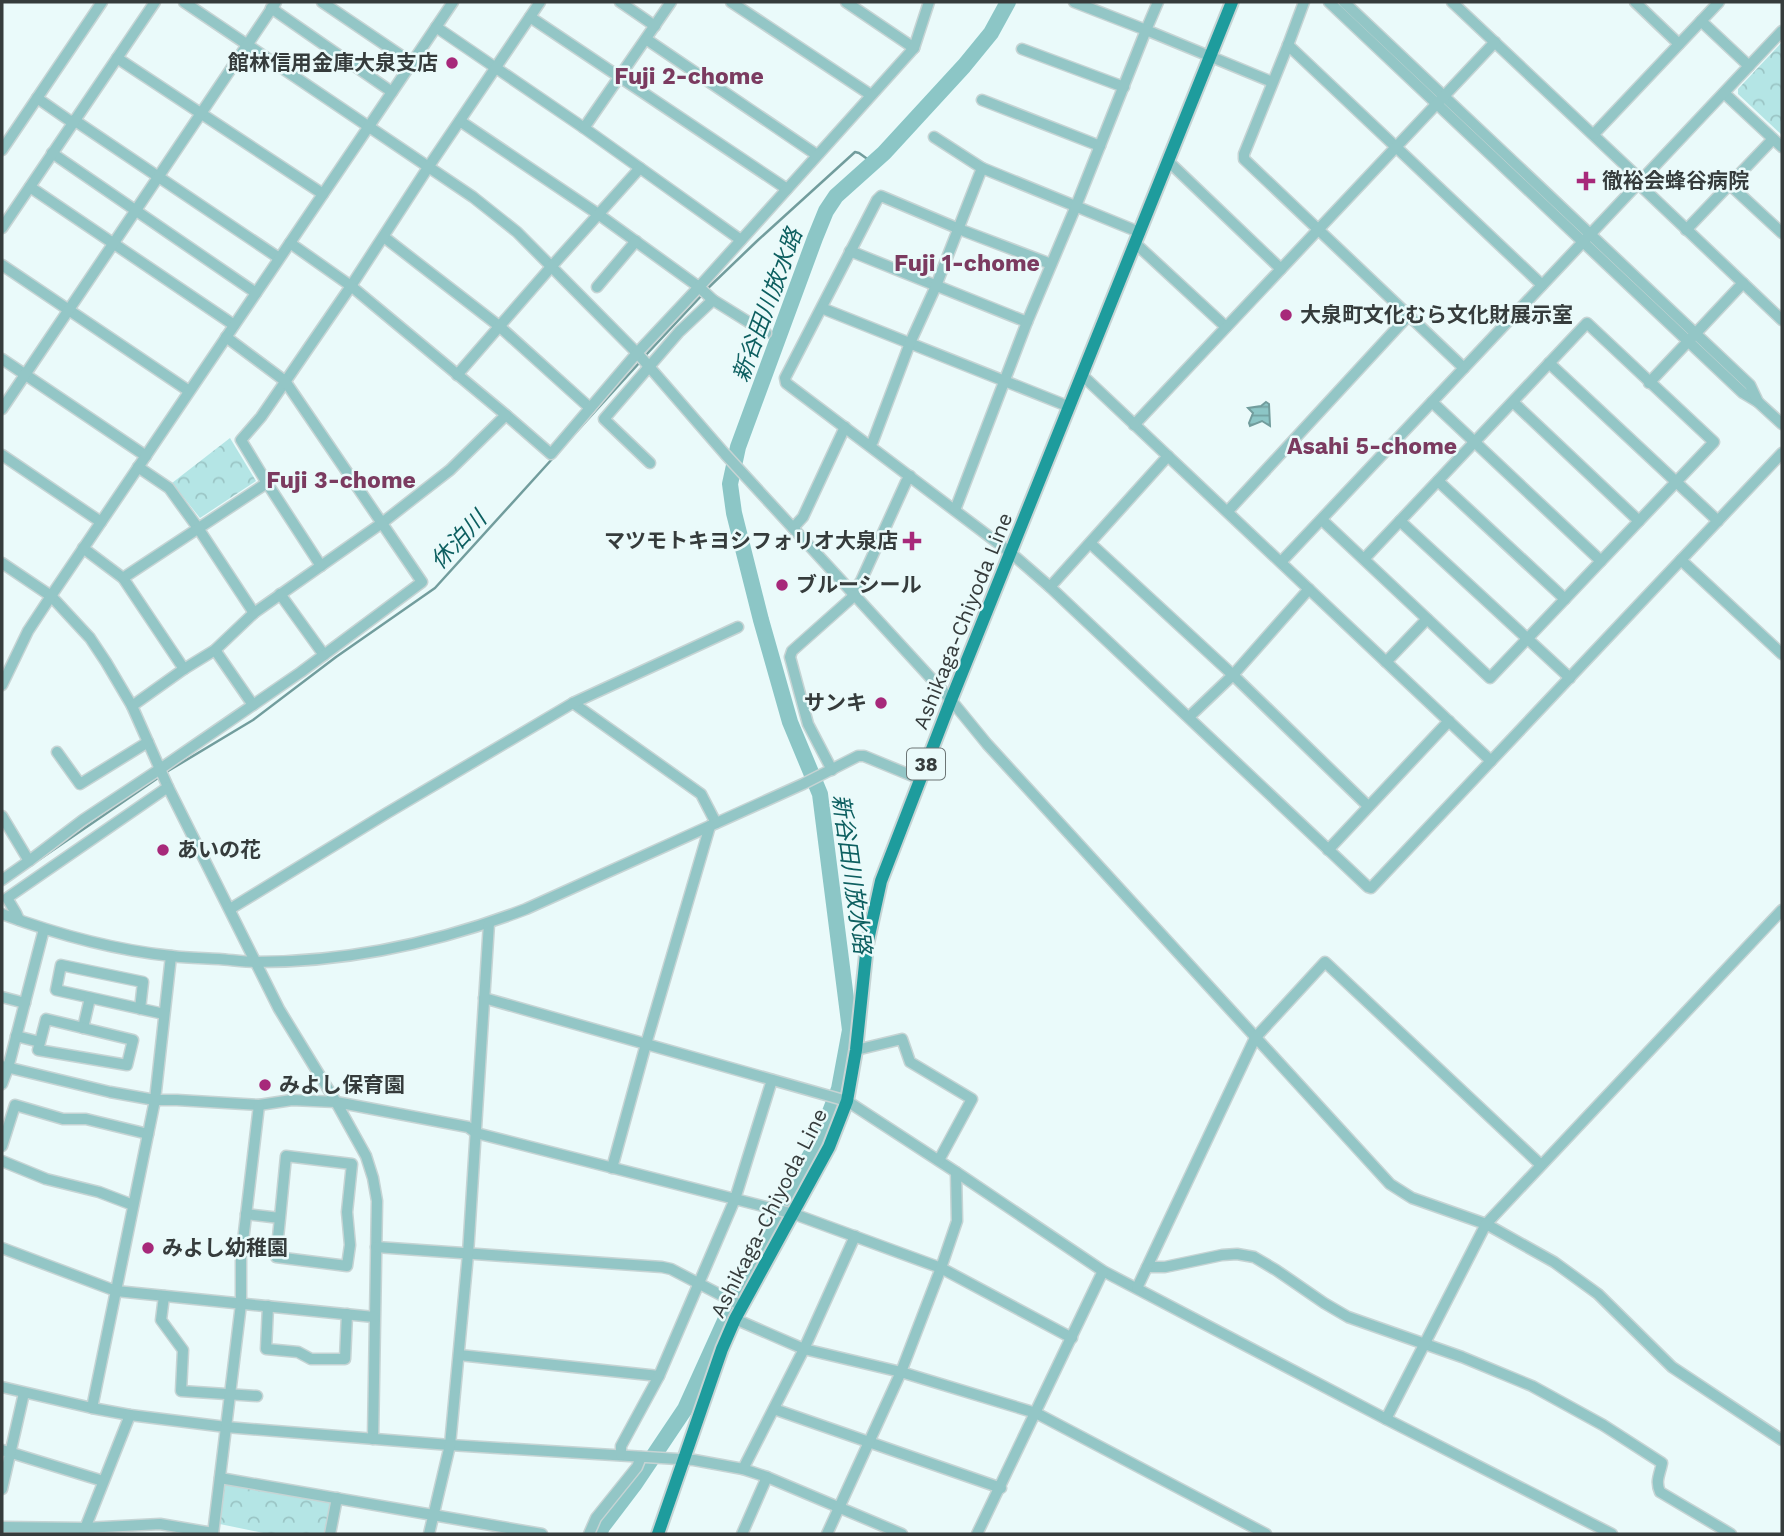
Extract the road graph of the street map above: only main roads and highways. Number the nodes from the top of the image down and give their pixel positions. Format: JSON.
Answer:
{"nodes":[{"id":1,"x":1232,"y":2,"type":"edge"},
{"id":2,"x":658,"y":1534,"type":"edge"}],
"edges":[{"from":1,"to":2,"type":"main road","name":"Ashikaga-Chiyoda Line","number":"38"}]}
